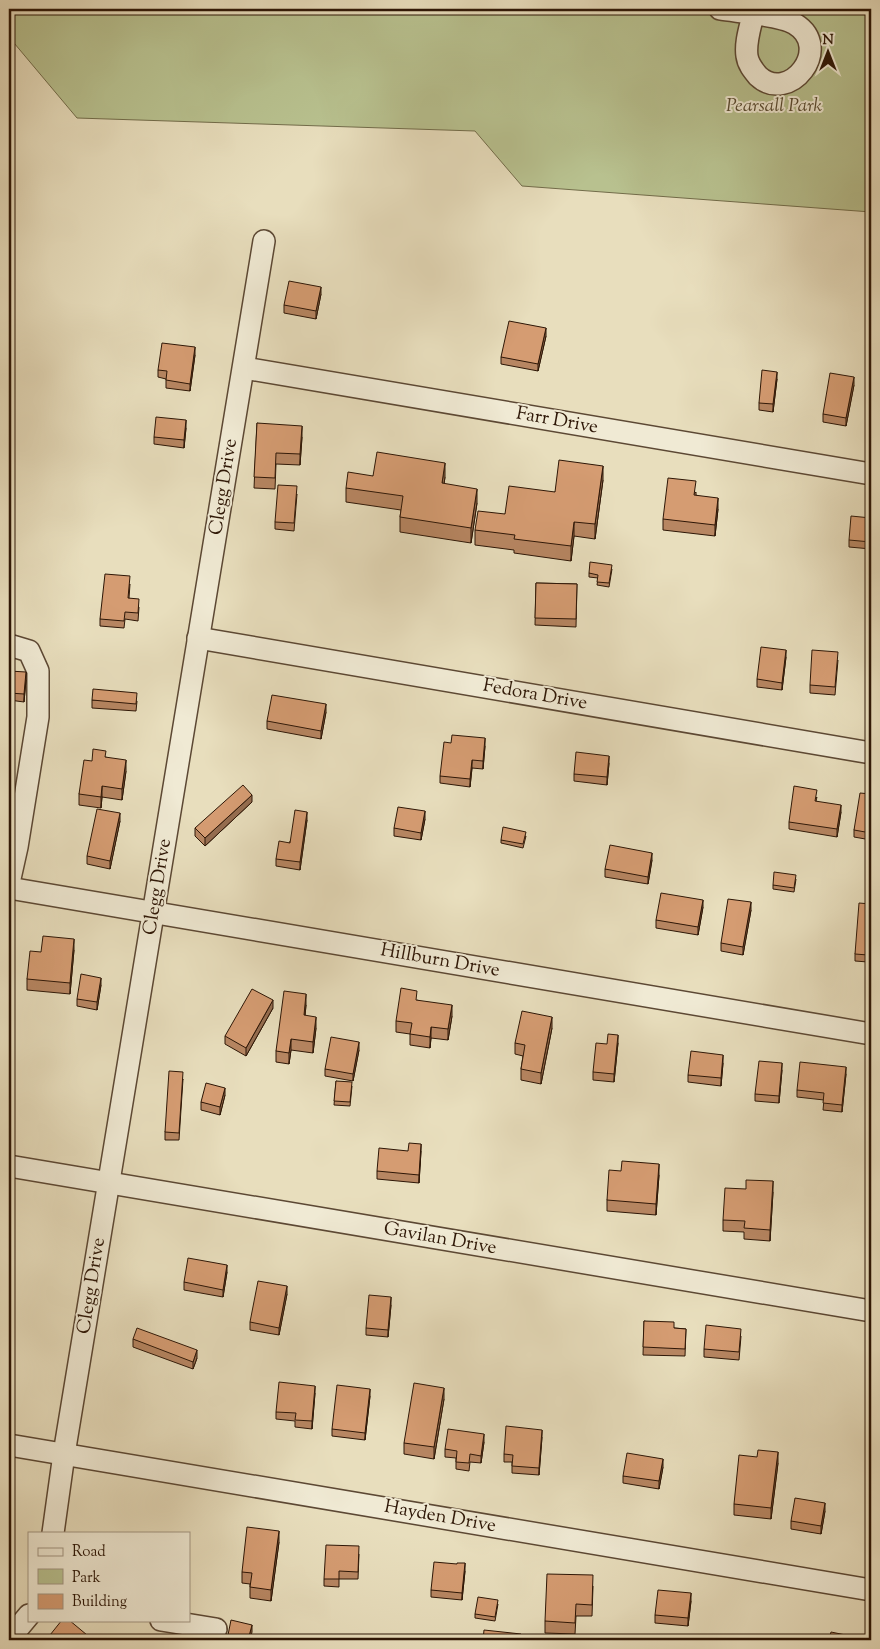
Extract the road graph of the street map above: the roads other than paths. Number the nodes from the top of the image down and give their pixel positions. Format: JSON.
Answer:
{"nodes":[{"id":1,"x":720,"y":9,"type":"edge"},
{"id":2,"x":753,"y":14,"type":"dead end"},
{"id":3,"x":264,"y":241,"type":"dead end"},
{"id":4,"x":244,"y":368,"type":"junction"},
{"id":5,"x":871,"y":474,"type":"edge"},
{"id":6,"x":198,"y":638,"type":"junction"},
{"id":7,"x":9,"y":645,"type":"edge"},
{"id":8,"x":871,"y":753,"type":"edge"},
{"id":9,"x":9,"y":883,"type":"edge"},
{"id":10,"x":9,"y":888,"type":"edge"},
{"id":11,"x":154,"y":912,"type":"junction"},
{"id":12,"x":871,"y":1034,"type":"edge"},
{"id":13,"x":9,"y":1166,"type":"edge"},
{"id":14,"x":109,"y":1183,"type":"junction"},
{"id":15,"x":871,"y":1311,"type":"edge"},
{"id":16,"x":9,"y":1444,"type":"edge"},
{"id":17,"x":64,"y":1454,"type":"junction"},
{"id":18,"x":53,"y":1532,"type":"edge"},
{"id":19,"x":871,"y":1590,"type":"edge"},
{"id":20,"x":28,"y":1617,"type":"edge"},
{"id":21,"x":173,"y":1622,"type":"edge"},
{"id":22,"x":216,"y":1629,"type":"dead end"},
{"id":23,"x":9,"y":1639,"type":"edge"}],
"edges":[{"from":1,"to":2,"type":"street"},
{"from":3,"to":4,"type":"street","name":"Clegg Drive"},
{"from":4,"to":5,"type":"street","name":"Farr Drive"},
{"from":4,"to":6,"type":"street","name":"Clegg Drive"},
{"from":6,"to":8,"type":"street","name":"Fedora Drive"},
{"from":6,"to":11,"type":"street","name":"Clegg Drive"},
{"from":7,"to":9,"type":"street"},
{"from":10,"to":11,"type":"street","name":"Hillburn Drive"},
{"from":11,"to":12,"type":"street","name":"Hillburn Drive"},
{"from":11,"to":14,"type":"street","name":"Clegg Drive"},
{"from":13,"to":14,"type":"street","name":"Gavilan Drive"},
{"from":14,"to":15,"type":"street","name":"Gavilan Drive"},
{"from":14,"to":17,"type":"street","name":"Clegg Drive"},
{"from":16,"to":17,"type":"street","name":"Hayden Drive"},
{"from":17,"to":18,"type":"street","name":"Clegg Drive"},
{"from":17,"to":19,"type":"street","name":"Hayden Drive"},
{"from":20,"to":23,"type":"street"},
{"from":21,"to":22,"type":"street"}]}
